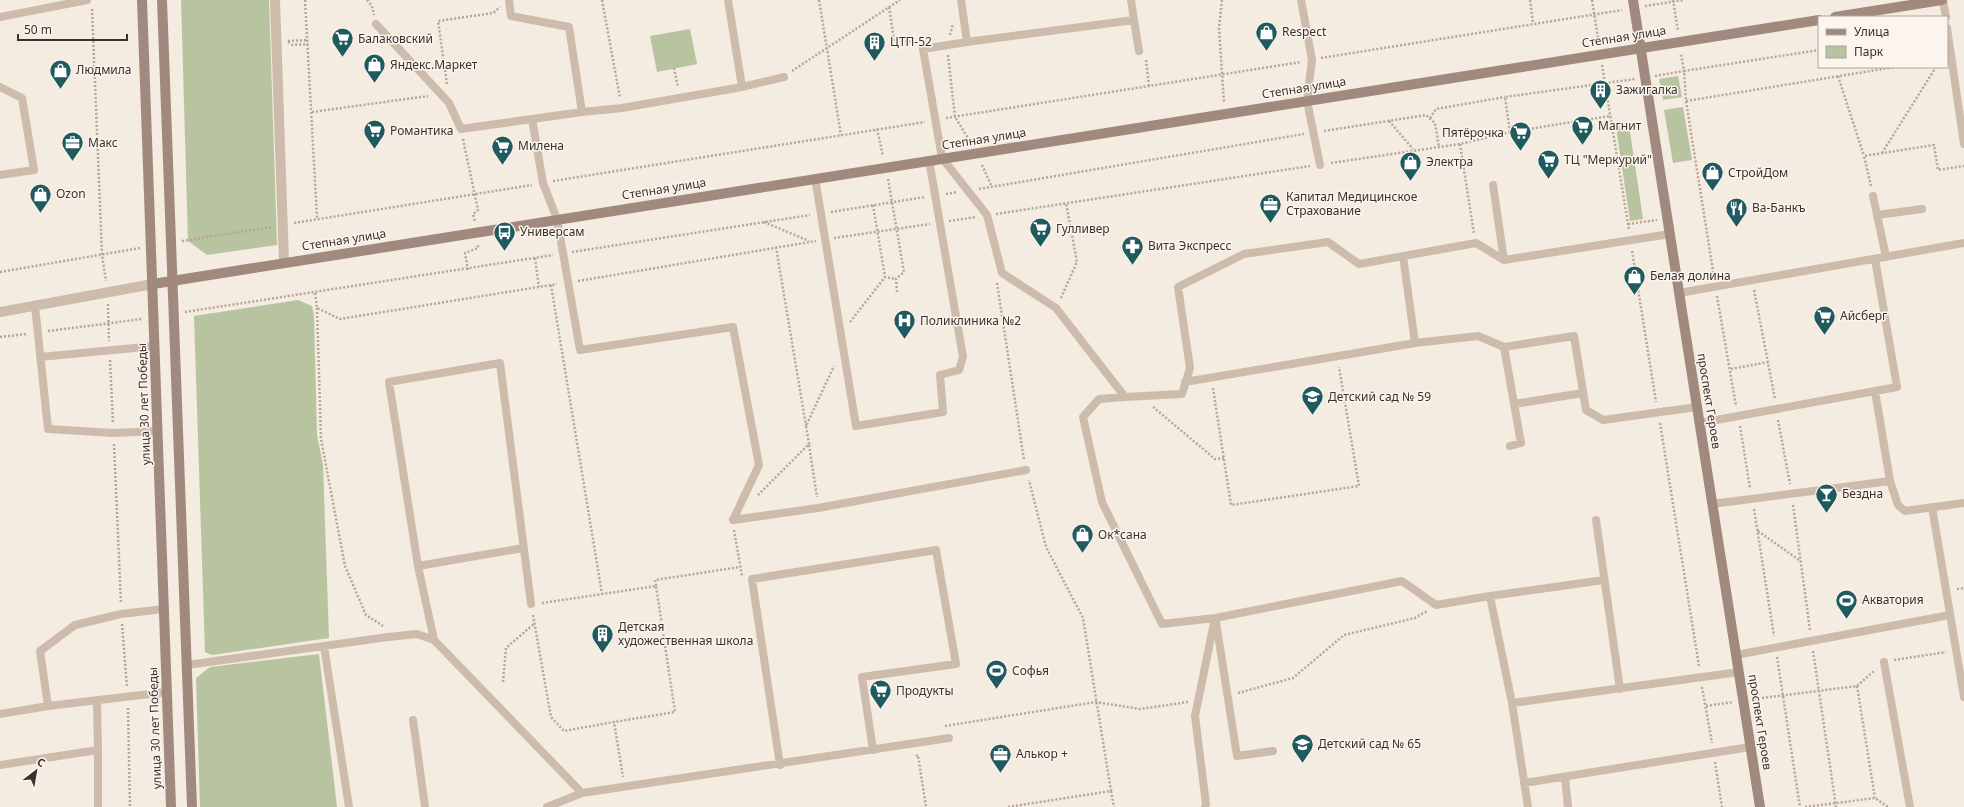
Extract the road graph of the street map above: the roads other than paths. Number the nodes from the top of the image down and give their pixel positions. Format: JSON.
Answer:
{"nodes":[{"id":1,"x":87,"y":0,"type":"edge"},
{"id":2,"x":142,"y":0,"type":"edge"},
{"id":3,"x":162,"y":0,"type":"edge"},
{"id":4,"x":275,"y":0,"type":"edge"},
{"id":5,"x":728,"y":0,"type":"edge"},
{"id":6,"x":961,"y":0,"type":"edge"},
{"id":7,"x":1131,"y":0,"type":"edge"},
{"id":8,"x":1301,"y":0,"type":"edge"},
{"id":9,"x":1943,"y":0,"type":"edge"},
{"id":10,"x":509,"y":1,"type":"edge"},
{"id":11,"x":1634,"y":4,"type":"edge"},
{"id":12,"x":1841,"y":16,"type":"edge"},
{"id":13,"x":1946,"y":16,"type":"edge"},
{"id":14,"x":0,"y":17,"type":"edge"},
{"id":15,"x":1134,"y":20,"type":"junction"},
{"id":16,"x":1818,"y":20,"type":"edge"},
{"id":17,"x":376,"y":24,"type":"road end"},
{"id":18,"x":1948,"y":35,"type":"edge"},
{"id":19,"x":967,"y":42,"type":"junction"},
{"id":20,"x":1641,"y":48,"type":"junction"},
{"id":21,"x":1139,"y":51,"type":"dead end"},
{"id":22,"x":784,"y":77,"type":"road end"},
{"id":23,"x":0,"y":87,"type":"edge"},
{"id":24,"x":742,"y":87,"type":"junction"},
{"id":25,"x":1307,"y":101,"type":"junction"},
{"id":26,"x":582,"y":112,"type":"junction"},
{"id":27,"x":532,"y":119,"type":"junction"},
{"id":28,"x":1964,"y":144,"type":"edge"},
{"id":29,"x":942,"y":158,"type":"junction"},
{"id":30,"x":929,"y":160,"type":"junction"},
{"id":31,"x":1320,"y":165,"type":"road end"},
{"id":32,"x":0,"y":175,"type":"edge"},
{"id":33,"x":815,"y":178,"type":"junction"},
{"id":34,"x":1493,"y":185,"type":"dead end"},
{"id":35,"x":1873,"y":196,"type":"road end"},
{"id":36,"x":1922,"y":209,"type":"dead end"},
{"id":37,"x":1877,"y":215,"type":"junction"},
{"id":38,"x":557,"y":219,"type":"junction"},
{"id":39,"x":1670,"y":234,"type":"junction"},
{"id":40,"x":1964,"y":244,"type":"edge"},
{"id":41,"x":1403,"y":256,"type":"junction"},
{"id":42,"x":1886,"y":257,"type":"junction"},
{"id":43,"x":1874,"y":259,"type":"junction"},
{"id":44,"x":1504,"y":260,"type":"junction"},
{"id":45,"x":284,"y":262,"type":"junction"},
{"id":46,"x":173,"y":280,"type":"junction"},
{"id":47,"x":153,"y":284,"type":"junction"},
{"id":48,"x":1679,"y":293,"type":"junction"},
{"id":49,"x":35,"y":306,"type":"junction"},
{"id":50,"x":0,"y":312,"type":"edge"},
{"id":51,"x":1415,"y":343,"type":"junction"},
{"id":52,"x":155,"y":346,"type":"junction"},
{"id":53,"x":1504,"y":347,"type":"junction"},
{"id":54,"x":40,"y":357,"type":"junction"},
{"id":55,"x":1186,"y":382,"type":"junction"},
{"id":56,"x":1875,"y":391,"type":"junction"},
{"id":57,"x":1583,"y":393,"type":"junction"},
{"id":58,"x":1125,"y":397,"type":"junction"},
{"id":59,"x":1514,"y":404,"type":"junction"},
{"id":60,"x":1697,"y":407,"type":"junction"},
{"id":61,"x":1700,"y":423,"type":"junction"},
{"id":62,"x":158,"y":431,"type":"junction"},
{"id":63,"x":1510,"y":446,"type":"dead end"},
{"id":64,"x":1026,"y":470,"type":"road end"},
{"id":65,"x":1890,"y":480,"type":"junction"},
{"id":66,"x":1964,"y":503,"type":"edge"},
{"id":67,"x":1712,"y":504,"type":"junction"},
{"id":68,"x":1932,"y":507,"type":"junction"},
{"id":69,"x":1596,"y":520,"type":"dead end"},
{"id":70,"x":523,"y":548,"type":"junction"},
{"id":71,"x":418,"y":566,"type":"junction"},
{"id":72,"x":1604,"y":580,"type":"junction"},
{"id":73,"x":1490,"y":596,"type":"junction"},
{"id":74,"x":531,"y":604,"type":"road end"},
{"id":75,"x":164,"y":609,"type":"junction"},
{"id":76,"x":1950,"y":615,"type":"junction"},
{"id":77,"x":1215,"y":618,"type":"junction"},
{"id":78,"x":434,"y":640,"type":"junction"},
{"id":79,"x":324,"y":646,"type":"junction"},
{"id":80,"x":1736,"y":655,"type":"junction"},
{"id":81,"x":1884,"y":662,"type":"road end"},
{"id":82,"x":187,"y":665,"type":"junction"},
{"id":83,"x":1739,"y":672,"type":"junction"},
{"id":84,"x":1620,"y":688,"type":"junction"},
{"id":85,"x":167,"y":692,"type":"junction"},
{"id":86,"x":1964,"y":697,"type":"edge"},
{"id":87,"x":97,"y":700,"type":"junction"},
{"id":88,"x":1512,"y":703,"type":"junction"},
{"id":89,"x":48,"y":706,"type":"junction"},
{"id":90,"x":0,"y":714,"type":"edge"},
{"id":91,"x":413,"y":720,"type":"dead end"},
{"id":92,"x":949,"y":738,"type":"dead end"},
{"id":93,"x":1750,"y":747,"type":"junction"},
{"id":94,"x":98,"y":750,"type":"junction"},
{"id":95,"x":873,"y":750,"type":"junction"},
{"id":96,"x":1273,"y":751,"type":"dead end"},
{"id":97,"x":780,"y":765,"type":"junction"},
{"id":98,"x":0,"y":766,"type":"edge"},
{"id":99,"x":1565,"y":777,"type":"junction"},
{"id":100,"x":1524,"y":783,"type":"junction"},
{"id":101,"x":582,"y":793,"type":"junction"},
{"id":102,"x":98,"y":807,"type":"edge"},
{"id":103,"x":171,"y":807,"type":"edge"},
{"id":104,"x":192,"y":807,"type":"edge"},
{"id":105,"x":349,"y":807,"type":"edge"},
{"id":106,"x":425,"y":807,"type":"edge"},
{"id":107,"x":547,"y":807,"type":"edge"},
{"id":108,"x":1205,"y":807,"type":"edge"},
{"id":109,"x":1528,"y":807,"type":"edge"},
{"id":110,"x":1568,"y":807,"type":"edge"},
{"id":111,"x":1760,"y":807,"type":"edge"},
{"id":112,"x":1910,"y":807,"type":"edge"}],
"edges":[{"from":1,"to":14,"type":"lane"},
{"from":2,"to":47,"type":"street","name":"улица 30 лет Победы"},
{"from":3,"to":46,"type":"street"},
{"from":4,"to":45,"type":"street"},
{"from":5,"to":24,"type":"lane"},
{"from":6,"to":19,"type":"lane"},
{"from":7,"to":15,"type":"lane"},
{"from":8,"to":25,"type":"lane"},
{"from":9,"to":12,"type":"street"},
{"from":9,"to":13,"type":"lane"},
{"from":10,"to":26,"type":"lane"},
{"from":11,"to":20,"type":"street","name":"проспект Героев"},
{"from":15,"to":19,"type":"lane"},
{"from":15,"to":21,"type":"lane"},
{"from":16,"to":20,"type":"street","name":"Степная улица"},
{"from":17,"to":27,"type":"lane"},
{"from":18,"to":28,"type":"lane"},
{"from":19,"to":29,"type":"lane"},
{"from":20,"to":25,"type":"street","name":"Степная улица"},
{"from":20,"to":39,"type":"street","name":"проспект Героев"},
{"from":22,"to":24,"type":"lane"},
{"from":23,"to":32,"type":"lane"},
{"from":24,"to":26,"type":"lane"},
{"from":25,"to":29,"type":"street","name":"Степная улица"},
{"from":25,"to":31,"type":"lane"},
{"from":26,"to":27,"type":"lane"},
{"from":27,"to":38,"type":"lane"},
{"from":29,"to":30,"type":"street","name":"Степная улица"},
{"from":29,"to":58,"type":"lane"},
{"from":30,"to":33,"type":"street","name":"Степная улица"},
{"from":30,"to":33,"type":"lane"},
{"from":33,"to":38,"type":"street","name":"Степная улица"},
{"from":34,"to":44,"type":"lane"},
{"from":35,"to":37,"type":"lane"},
{"from":36,"to":37,"type":"lane"},
{"from":37,"to":42,"type":"lane"},
{"from":38,"to":45,"type":"street","name":"Степная улица"},
{"from":38,"to":64,"type":"lane"},
{"from":39,"to":44,"type":"lane"},
{"from":39,"to":48,"type":"street","name":"проспект Героев"},
{"from":40,"to":42,"type":"lane"},
{"from":41,"to":44,"type":"lane"},
{"from":41,"to":51,"type":"lane"},
{"from":41,"to":55,"type":"lane"},
{"from":42,"to":43,"type":"lane"},
{"from":43,"to":48,"type":"lane"},
{"from":43,"to":56,"type":"lane"},
{"from":45,"to":46,"type":"street","name":"Степная улица"},
{"from":46,"to":47,"type":"street","name":"Степная улица"},
{"from":46,"to":82,"type":"street"},
{"from":47,"to":49,"type":"street"},
{"from":47,"to":52,"type":"street","name":"улица 30 лет Победы"},
{"from":48,"to":60,"type":"street","name":"проспект Героев"},
{"from":49,"to":50,"type":"street"},
{"from":49,"to":54,"type":"lane"},
{"from":51,"to":53,"type":"lane"},
{"from":51,"to":55,"type":"lane"},
{"from":52,"to":54,"type":"lane"},
{"from":52,"to":62,"type":"street","name":"улица 30 лет Победы"},
{"from":53,"to":57,"type":"lane"},
{"from":53,"to":59,"type":"lane"},
{"from":54,"to":62,"type":"lane"},
{"from":55,"to":58,"type":"lane"},
{"from":56,"to":61,"type":"lane"},
{"from":56,"to":65,"type":"lane"},
{"from":57,"to":59,"type":"lane"},
{"from":57,"to":60,"type":"lane"},
{"from":58,"to":77,"type":"lane"},
{"from":59,"to":63,"type":"lane"},
{"from":60,"to":61,"type":"street","name":"проспект Героев"},
{"from":61,"to":67,"type":"street","name":"проспект Героев"},
{"from":62,"to":75,"type":"street","name":"улица 30 лет Победы"},
{"from":65,"to":67,"type":"lane"},
{"from":65,"to":68,"type":"lane"},
{"from":66,"to":68,"type":"lane"},
{"from":67,"to":80,"type":"street","name":"проспект Героев"},
{"from":68,"to":76,"type":"lane"},
{"from":69,"to":72,"type":"lane"},
{"from":70,"to":71,"type":"lane"},
{"from":70,"to":71,"type":"lane"},
{"from":70,"to":74,"type":"lane"},
{"from":71,"to":78,"type":"lane"},
{"from":72,"to":73,"type":"lane"},
{"from":72,"to":84,"type":"lane"},
{"from":73,"to":77,"type":"lane"},
{"from":73,"to":88,"type":"lane"},
{"from":75,"to":85,"type":"street","name":"улица 30 лет Победы"},
{"from":75,"to":89,"type":"lane"},
{"from":76,"to":80,"type":"lane"},
{"from":76,"to":86,"type":"lane"},
{"from":77,"to":96,"type":"lane"},
{"from":77,"to":108,"type":"lane"},
{"from":78,"to":79,"type":"lane"},
{"from":78,"to":101,"type":"lane"},
{"from":79,"to":82,"type":"lane"},
{"from":79,"to":105,"type":"lane"},
{"from":80,"to":83,"type":"street","name":"проспект Героев"},
{"from":81,"to":112,"type":"lane"},
{"from":82,"to":104,"type":"street"},
{"from":83,"to":84,"type":"lane"},
{"from":83,"to":93,"type":"street","name":"проспект Героев"},
{"from":84,"to":88,"type":"lane"},
{"from":85,"to":87,"type":"lane"},
{"from":85,"to":103,"type":"street","name":"улица 30 лет Победы"},
{"from":87,"to":89,"type":"lane"},
{"from":87,"to":94,"type":"lane"},
{"from":88,"to":100,"type":"lane"},
{"from":89,"to":90,"type":"lane"},
{"from":91,"to":106,"type":"lane"},
{"from":92,"to":95,"type":"lane"},
{"from":93,"to":99,"type":"lane"},
{"from":93,"to":111,"type":"street","name":"проспект Героев"},
{"from":94,"to":98,"type":"lane"},
{"from":94,"to":102,"type":"lane"},
{"from":95,"to":97,"type":"lane"},
{"from":95,"to":97,"type":"lane"},
{"from":97,"to":101,"type":"lane"},
{"from":99,"to":100,"type":"lane"},
{"from":99,"to":110,"type":"lane"},
{"from":100,"to":109,"type":"lane"},
{"from":101,"to":107,"type":"lane"}]}
